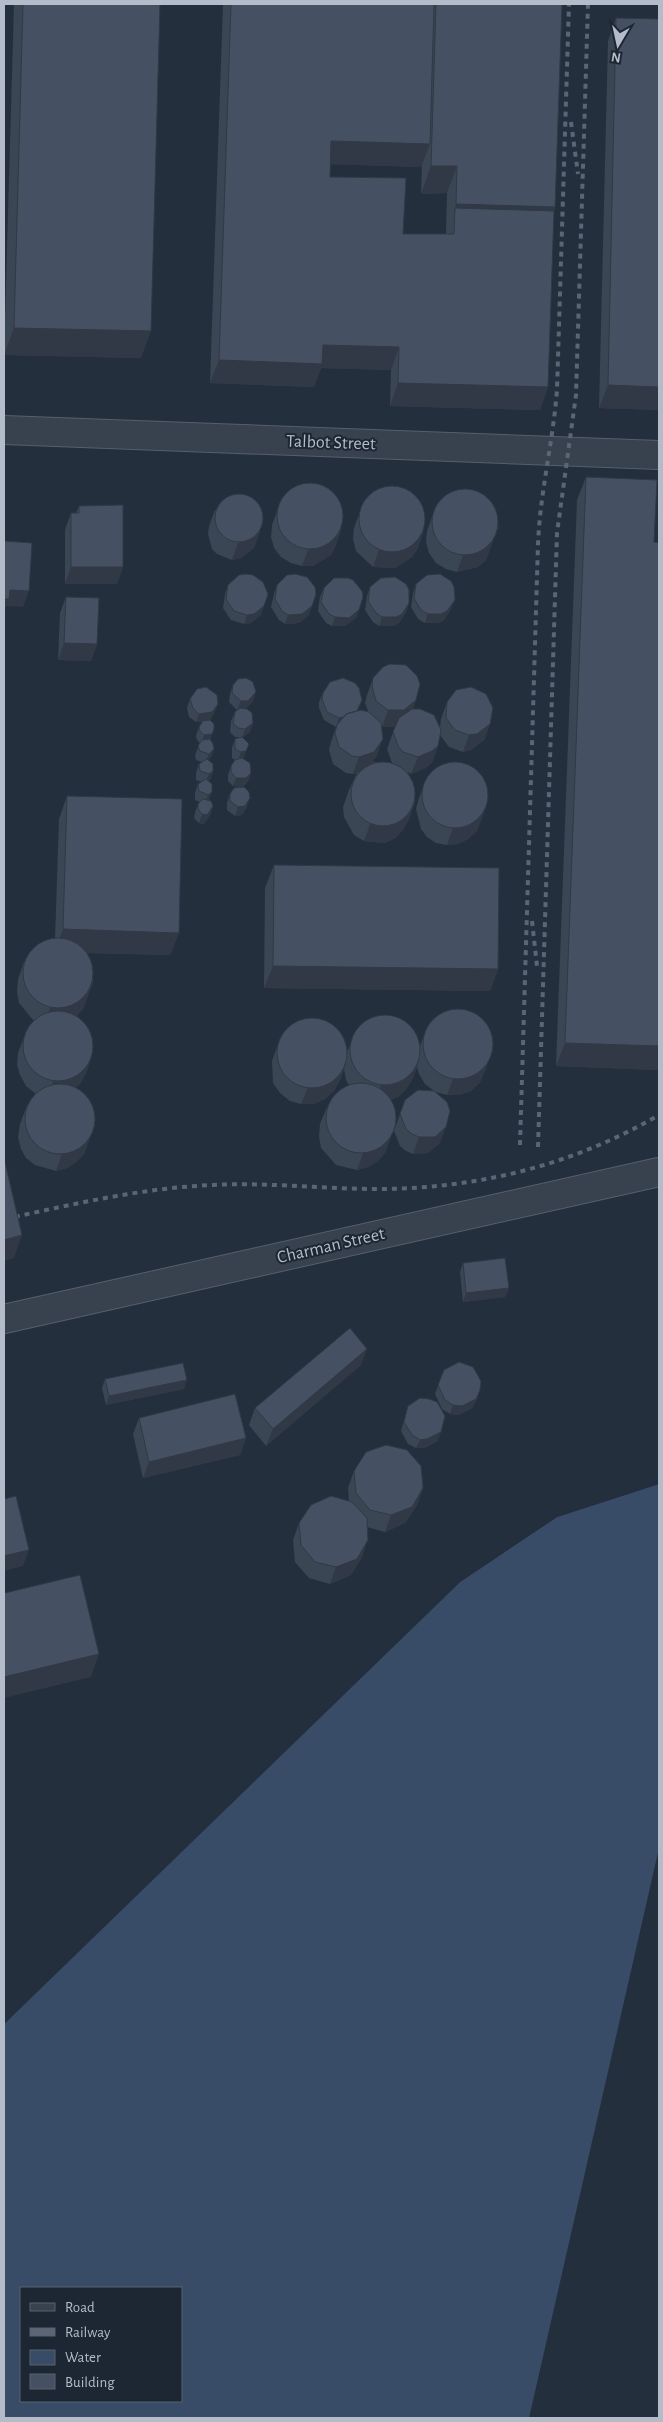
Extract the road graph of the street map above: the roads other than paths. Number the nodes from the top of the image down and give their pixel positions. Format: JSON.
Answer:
{"nodes":[{"id":1,"x":4,"y":430,"type":"edge"},
{"id":2,"x":659,"y":455,"type":"edge"},
{"id":3,"x":659,"y":1172,"type":"edge"},
{"id":4,"x":4,"y":1319,"type":"edge"}],
"edges":[{"from":1,"to":2,"type":"street","name":"Talbot Street"},
{"from":3,"to":4,"type":"street","name":"Charman Street"}]}
